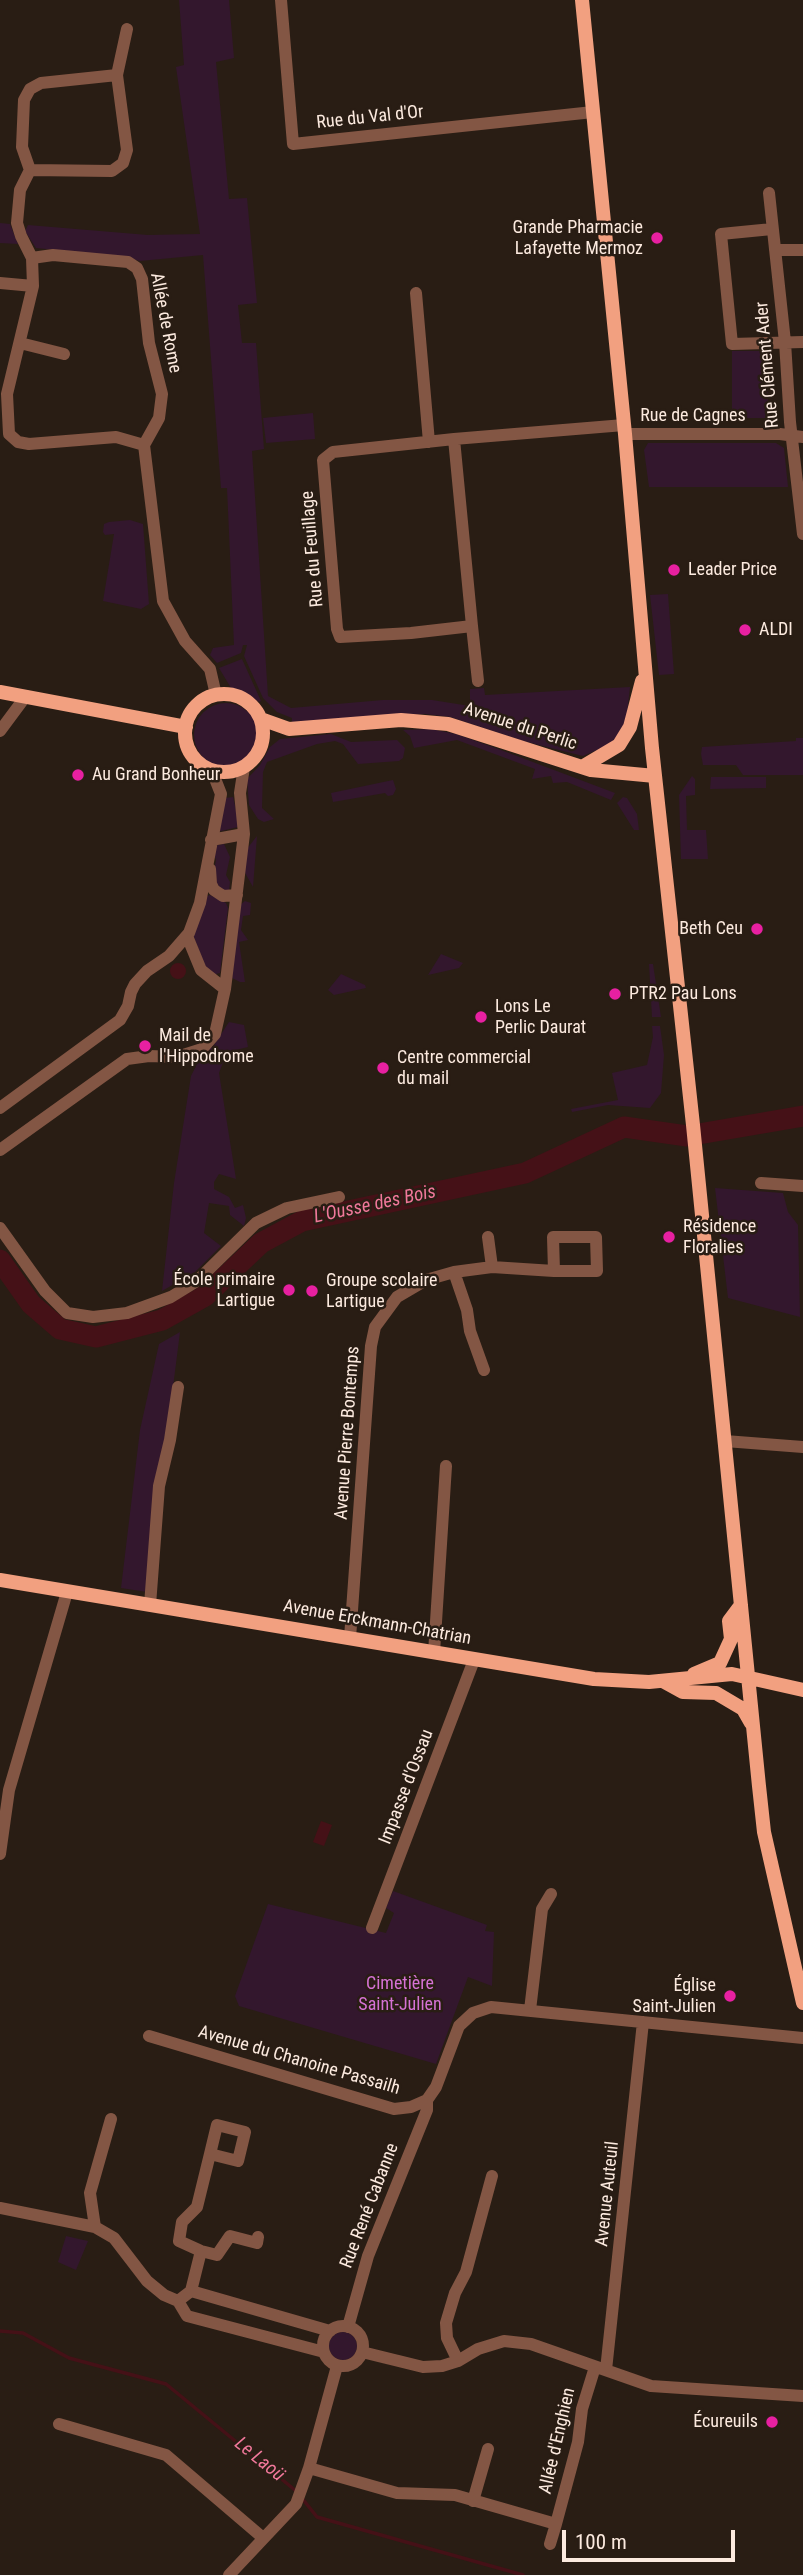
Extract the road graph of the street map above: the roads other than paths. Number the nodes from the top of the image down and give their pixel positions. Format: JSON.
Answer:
{"nodes":[{"id":1,"x":281,"y":0,"type":"edge"},
{"id":2,"x":582,"y":0,"type":"edge"},
{"id":3,"x":127,"y":29,"type":"dead end"},
{"id":4,"x":117,"y":75,"type":"junction"},
{"id":5,"x":593,"y":112,"type":"junction"},
{"id":6,"x":30,"y":170,"type":"junction"},
{"id":7,"x":769,"y":192,"type":"dead end"},
{"id":8,"x":772,"y":229,"type":"junction"},
{"id":9,"x":775,"y":250,"type":"junction"},
{"id":10,"x":803,"y":250,"type":"edge"},
{"id":11,"x":32,"y":258,"type":"junction"},
{"id":12,"x":0,"y":283,"type":"edge"},
{"id":13,"x":33,"y":286,"type":"junction"},
{"id":14,"x":416,"y":293,"type":"dead end"},
{"id":15,"x":785,"y":342,"type":"junction"},
{"id":16,"x":803,"y":342,"type":"edge"},
{"id":17,"x":20,"y":343,"type":"junction"},
{"id":18,"x":64,"y":354,"type":"dead end"},
{"id":19,"x":624,"y":429,"type":"junction"},
{"id":20,"x":4,"y":436,"type":"edge"},
{"id":21,"x":797,"y":436,"type":"edge"},
{"id":22,"x":454,"y":439,"type":"junction"},
{"id":23,"x":429,"y":442,"type":"junction"},
{"id":24,"x":144,"y":445,"type":"junction"},
{"id":25,"x":803,"y":534,"type":"edge"},
{"id":26,"x":472,"y":626,"type":"junction"},
{"id":27,"x":645,"y":670,"type":"junction"},
{"id":28,"x":478,"y":681,"type":"dead end"},
{"id":29,"x":0,"y":692,"type":"edge"},
{"id":30,"x":215,"y":695,"type":"junction"},
{"id":31,"x":26,"y":696,"type":"junction"},
{"id":32,"x":261,"y":719,"type":"junction"},
{"id":33,"x":186,"y":727,"type":"junction"},
{"id":34,"x":289,"y":729,"type":"junction"},
{"id":35,"x":0,"y":731,"type":"edge"},
{"id":36,"x":263,"y":743,"type":"junction"},
{"id":37,"x":244,"y":767,"type":"junction"},
{"id":38,"x":582,"y":767,"type":"junction"},
{"id":39,"x":212,"y":771,"type":"junction"},
{"id":40,"x":655,"y":776,"type":"junction"},
{"id":41,"x":244,"y":834,"type":"junction"},
{"id":42,"x":211,"y":839,"type":"junction"},
{"id":43,"x":208,"y":854,"type":"junction"},
{"id":44,"x":237,"y":895,"type":"junction"},
{"id":45,"x":187,"y":936,"type":"junction"},
{"id":46,"x":225,"y":989,"type":"junction"},
{"id":47,"x":0,"y":1108,"type":"edge"},
{"id":48,"x":0,"y":1150,"type":"edge"},
{"id":49,"x":761,"y":1183,"type":"dead end"},
{"id":50,"x":803,"y":1186,"type":"edge"},
{"id":51,"x":339,"y":1196,"type":"dead end"},
{"id":52,"x":0,"y":1228,"type":"edge"},
{"id":53,"x":488,"y":1237,"type":"dead end"},
{"id":54,"x":492,"y":1267,"type":"junction"},
{"id":55,"x":554,"y":1271,"type":"junction"},
{"id":56,"x":454,"y":1272,"type":"junction"},
{"id":57,"x":484,"y":1370,"type":"dead end"},
{"id":58,"x":178,"y":1387,"type":"dead end"},
{"id":59,"x":725,"y":1441,"type":"junction"},
{"id":60,"x":803,"y":1447,"type":"edge"},
{"id":61,"x":446,"y":1466,"type":"dead end"},
{"id":62,"x":0,"y":1580,"type":"edge"},
{"id":63,"x":67,"y":1592,"type":"junction"},
{"id":64,"x":150,"y":1605,"type":"junction"},
{"id":65,"x":741,"y":1605,"type":"junction"},
{"id":66,"x":350,"y":1638,"type":"junction"},
{"id":67,"x":434,"y":1653,"type":"junction"},
{"id":68,"x":474,"y":1660,"type":"junction"},
{"id":69,"x":749,"y":1678,"type":"junction"},
{"id":70,"x":684,"y":1679,"type":"junction"},
{"id":71,"x":663,"y":1681,"type":"junction"},
{"id":72,"x":803,"y":1690,"type":"edge"},
{"id":73,"x":753,"y":1726,"type":"junction"},
{"id":74,"x":0,"y":1854,"type":"edge"},
{"id":75,"x":551,"y":1894,"type":"dead end"},
{"id":76,"x":372,"y":1928,"type":"dead end"},
{"id":77,"x":802,"y":1998,"type":"edge"},
{"id":78,"x":530,"y":2010,"type":"junction"},
{"id":79,"x":643,"y":2022,"type":"junction"},
{"id":80,"x":149,"y":2036,"type":"dead end"},
{"id":81,"x":803,"y":2038,"type":"edge"},
{"id":82,"x":427,"y":2100,"type":"junction"},
{"id":83,"x":111,"y":2119,"type":"dead end"},
{"id":84,"x":210,"y":2154,"type":"dead end"},
{"id":85,"x":492,"y":2176,"type":"dead end"},
{"id":86,"x":0,"y":2208,"type":"edge"},
{"id":87,"x":95,"y":2227,"type":"junction"},
{"id":88,"x":258,"y":2236,"type":"dead end"},
{"id":89,"x":201,"y":2251,"type":"junction"},
{"id":90,"x":191,"y":2291,"type":"junction"},
{"id":91,"x":178,"y":2301,"type":"junction"},
{"id":92,"x":348,"y":2327,"type":"junction"},
{"id":93,"x":330,"y":2331,"type":"junction"},
{"id":94,"x":324,"y":2352,"type":"junction"},
{"id":95,"x":362,"y":2352,"type":"junction"},
{"id":96,"x":458,"y":2361,"type":"junction"},
{"id":97,"x":337,"y":2366,"type":"junction"},
{"id":98,"x":601,"y":2369,"type":"junction"},
{"id":99,"x":803,"y":2396,"type":"edge"},
{"id":100,"x":59,"y":2424,"type":"dead end"},
{"id":101,"x":488,"y":2449,"type":"dead end"},
{"id":102,"x":309,"y":2468,"type":"junction"},
{"id":103,"x":473,"y":2501,"type":"junction"},
{"id":104,"x":556,"y":2524,"type":"junction"},
{"id":105,"x":262,"y":2538,"type":"junction"},
{"id":106,"x":550,"y":2544,"type":"dead end"},
{"id":107,"x":229,"y":2575,"type":"edge"}],
"edges":[{"from":1,"to":5,"type":"street","name":"Rue du Val d'Or"},
{"from":2,"to":5,"type":"main road"},
{"from":3,"to":4,"type":"street"},
{"from":4,"to":6,"type":"street"},
{"from":4,"to":6,"type":"street"},
{"from":5,"to":19,"type":"main road"},
{"from":6,"to":11,"type":"street"},
{"from":7,"to":8,"type":"street","name":"Rue Clément Ader"},
{"from":8,"to":9,"type":"street","name":"Rue Clément Ader"},
{"from":8,"to":15,"type":"street"},
{"from":9,"to":10,"type":"street"},
{"from":9,"to":15,"type":"street","name":"Rue Clément Ader"},
{"from":11,"to":13,"type":"street"},
{"from":11,"to":24,"type":"street","name":"Allée de Rome"},
{"from":12,"to":13,"type":"street"},
{"from":13,"to":17,"type":"street"},
{"from":14,"to":23,"type":"street"},
{"from":15,"to":16,"type":"street"},
{"from":15,"to":21,"type":"street","name":"Rue Clément Ader"},
{"from":17,"to":18,"type":"street"},
{"from":17,"to":20,"type":"street"},
{"from":19,"to":21,"type":"street","name":"Rue de Cagnes"},
{"from":19,"to":22,"type":"street","name":"Rue du Feuillage"},
{"from":19,"to":27,"type":"main road"},
{"from":20,"to":24,"type":"street"},
{"from":21,"to":25,"type":"street","name":"Rue Clément Ader"},
{"from":22,"to":23,"type":"street","name":"Rue du Feuillage"},
{"from":22,"to":26,"type":"street"},
{"from":23,"to":26,"type":"street","name":"Rue du Feuillage"},
{"from":24,"to":30,"type":"street"},
{"from":26,"to":28,"type":"street"},
{"from":27,"to":38,"type":"main road"},
{"from":27,"to":40,"type":"main road"},
{"from":29,"to":31,"type":"main road"},
{"from":30,"to":32,"type":"main road"},
{"from":30,"to":33,"type":"main road"},
{"from":31,"to":33,"type":"main road"},
{"from":31,"to":35,"type":"street"},
{"from":32,"to":34,"type":"main road","name":"Avenue du Perlic"},
{"from":32,"to":36,"type":"main road"},
{"from":33,"to":39,"type":"main road"},
{"from":34,"to":36,"type":"main road","name":"Avenue du Perlic"},
{"from":34,"to":38,"type":"main road","name":"Avenue du Perlic"},
{"from":36,"to":37,"type":"main road"},
{"from":37,"to":39,"type":"main road"},
{"from":37,"to":41,"type":"street"},
{"from":38,"to":40,"type":"main road","name":"Avenue du Perlic"},
{"from":39,"to":42,"type":"street"},
{"from":40,"to":59,"type":"main road"},
{"from":41,"to":42,"type":"street"},
{"from":41,"to":44,"type":"street"},
{"from":42,"to":43,"type":"street"},
{"from":43,"to":44,"type":"street"},
{"from":43,"to":45,"type":"street"},
{"from":44,"to":46,"type":"street"},
{"from":45,"to":46,"type":"street"},
{"from":45,"to":47,"type":"street"},
{"from":46,"to":48,"type":"street"},
{"from":49,"to":50,"type":"street"},
{"from":51,"to":52,"type":"street"},
{"from":53,"to":54,"type":"street"},
{"from":54,"to":55,"type":"street","name":"Avenue Pierre Bontemps"},
{"from":54,"to":56,"type":"street","name":"Avenue Pierre Bontemps"},
{"from":55,"to":55,"type":"street","name":"Avenue Pierre Bontemps"},
{"from":56,"to":57,"type":"street"},
{"from":56,"to":66,"type":"street","name":"Avenue Pierre Bontemps"},
{"from":58,"to":64,"type":"street"},
{"from":59,"to":60,"type":"street"},
{"from":59,"to":65,"type":"main road"},
{"from":61,"to":67,"type":"street"},
{"from":62,"to":63,"type":"main road","name":"Avenue Erckmann-Chatrian"},
{"from":63,"to":64,"type":"main road","name":"Avenue Erckmann-Chatrian"},
{"from":63,"to":74,"type":"street"},
{"from":64,"to":66,"type":"main road","name":"Avenue Erckmann-Chatrian"},
{"from":65,"to":69,"type":"main road"},
{"from":65,"to":70,"type":"main road"},
{"from":66,"to":67,"type":"main road","name":"Avenue Erckmann-Chatrian"},
{"from":67,"to":68,"type":"main road","name":"Avenue Erckmann-Chatrian"},
{"from":68,"to":71,"type":"main road","name":"Avenue Erckmann-Chatrian"},
{"from":68,"to":76,"type":"street","name":"Impasse d'Ossau"},
{"from":69,"to":70,"type":"main road","name":"Avenue Erckmann-Chatrian"},
{"from":69,"to":72,"type":"main road","name":"Avenue Erckmann-Chatrian"},
{"from":69,"to":73,"type":"main road"},
{"from":70,"to":71,"type":"main road","name":"Avenue Erckmann-Chatrian"},
{"from":71,"to":73,"type":"main road"},
{"from":73,"to":77,"type":"main road"},
{"from":75,"to":78,"type":"street"},
{"from":78,"to":79,"type":"street"},
{"from":78,"to":82,"type":"street"},
{"from":79,"to":81,"type":"street"},
{"from":79,"to":98,"type":"street","name":"Avenue Auteuil"},
{"from":80,"to":82,"type":"street","name":"Avenue du Chanoine Passailh"},
{"from":82,"to":92,"type":"street","name":"Rue René Cabanne"},
{"from":83,"to":87,"type":"street"},
{"from":84,"to":89,"type":"street"},
{"from":85,"to":96,"type":"street"},
{"from":86,"to":87,"type":"street"},
{"from":87,"to":91,"type":"street"},
{"from":88,"to":89,"type":"street"},
{"from":89,"to":90,"type":"street"},
{"from":90,"to":91,"type":"street"},
{"from":90,"to":93,"type":"street"},
{"from":91,"to":94,"type":"street"},
{"from":92,"to":93,"type":"street"},
{"from":92,"to":95,"type":"street"},
{"from":93,"to":94,"type":"street"},
{"from":94,"to":97,"type":"street"},
{"from":95,"to":96,"type":"street"},
{"from":95,"to":97,"type":"street"},
{"from":96,"to":98,"type":"street"},
{"from":97,"to":102,"type":"street"},
{"from":98,"to":99,"type":"street"},
{"from":98,"to":104,"type":"street","name":"Allée d'Enghien"},
{"from":100,"to":105,"type":"street"},
{"from":101,"to":103,"type":"street"},
{"from":102,"to":103,"type":"street","name":"Allée d'Enghien"},
{"from":102,"to":105,"type":"street"},
{"from":103,"to":104,"type":"street","name":"Allée d'Enghien"},
{"from":104,"to":106,"type":"street","name":"Allée d'Enghien"},
{"from":105,"to":107,"type":"street"}]}
